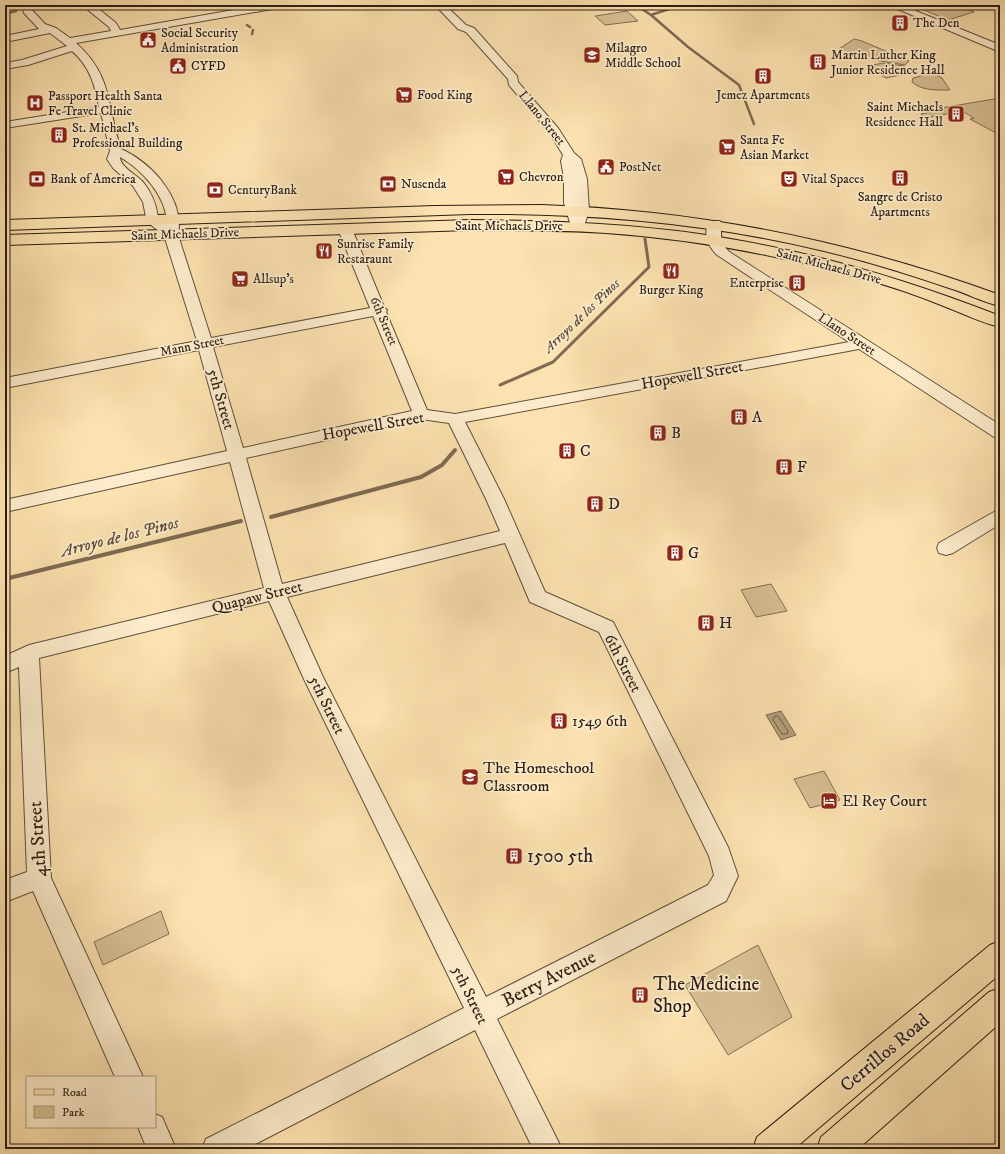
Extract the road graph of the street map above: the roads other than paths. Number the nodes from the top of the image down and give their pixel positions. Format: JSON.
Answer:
{"nodes":[{"id":1,"x":27,"y":5,"type":"edge"},
{"id":2,"x":103,"y":5,"type":"edge"},
{"id":3,"x":278,"y":5,"type":"edge"},
{"id":4,"x":440,"y":5,"type":"edge"},
{"id":5,"x":894,"y":5,"type":"edge"},
{"id":6,"x":52,"y":30,"type":"junction"},
{"id":7,"x":117,"y":33,"type":"junction"},
{"id":8,"x":5,"y":39,"type":"edge"},
{"id":9,"x":70,"y":44,"type":"junction"},
{"id":10,"x":1000,"y":49,"type":"edge"},
{"id":11,"x":5,"y":66,"type":"edge"},
{"id":12,"x":105,"y":109,"type":"junction"},
{"id":13,"x":5,"y":125,"type":"edge"},
{"id":14,"x":116,"y":151,"type":"junction"},
{"id":15,"x":452,"y":210,"type":"junction"},
{"id":16,"x":578,"y":210,"type":"junction"},
{"id":17,"x":347,"y":213,"type":"junction"},
{"id":18,"x":152,"y":219,"type":"junction"},
{"id":19,"x":173,"y":219,"type":"junction"},
{"id":20,"x":715,"y":224,"type":"junction"},
{"id":21,"x":5,"y":225,"type":"edge"},
{"id":22,"x":578,"y":226,"type":"junction"},
{"id":23,"x":345,"y":229,"type":"junction"},
{"id":24,"x":250,"y":232,"type":"junction"},
{"id":25,"x":171,"y":235,"type":"junction"},
{"id":26,"x":5,"y":240,"type":"edge"},
{"id":27,"x":712,"y":240,"type":"junction"},
{"id":28,"x":857,"y":272,"type":"junction"},
{"id":29,"x":947,"y":281,"type":"junction"},
{"id":30,"x":993,"y":298,"type":"edge"},
{"id":31,"x":963,"y":307,"type":"junction"},
{"id":32,"x":380,"y":310,"type":"junction"},
{"id":33,"x":1000,"y":312,"type":"edge"},
{"id":34,"x":1000,"y":322,"type":"edge"},
{"id":35,"x":205,"y":344,"type":"junction"},
{"id":36,"x":862,"y":344,"type":"junction"},
{"id":37,"x":5,"y":383,"type":"edge"},
{"id":38,"x":421,"y":414,"type":"junction"},
{"id":39,"x":455,"y":419,"type":"junction"},
{"id":40,"x":1000,"y":433,"type":"edge"},
{"id":41,"x":237,"y":453,"type":"junction"},
{"id":42,"x":5,"y":506,"type":"edge"},
{"id":43,"x":1000,"y":516,"type":"edge"},
{"id":44,"x":510,"y":535,"type":"junction"},
{"id":45,"x":946,"y":548,"type":"dead end"},
{"id":46,"x":275,"y":592,"type":"junction"},
{"id":47,"x":29,"y":653,"type":"junction"},
{"id":48,"x":5,"y":665,"type":"edge"},
{"id":49,"x":720,"y":855,"type":"joint"},
{"id":50,"x":39,"y":878,"type":"junction"},
{"id":51,"x":5,"y":891,"type":"edge"},
{"id":52,"x":1000,"y":955,"type":"edge"},
{"id":53,"x":1000,"y":1004,"type":"edge"},
{"id":54,"x":479,"y":1014,"type":"junction"},
{"id":55,"x":129,"y":1076,"type":"edge"},
{"id":56,"x":152,"y":1128,"type":"edge"},
{"id":57,"x":162,"y":1149,"type":"edge"},
{"id":58,"x":216,"y":1149,"type":"edge"},
{"id":59,"x":548,"y":1149,"type":"edge"},
{"id":60,"x":769,"y":1149,"type":"edge"},
{"id":61,"x":833,"y":1149,"type":"edge"}],
"edges":[{"from":1,"to":6,"type":"street"},
{"from":2,"to":7,"type":"street"},
{"from":3,"to":7,"type":"street"},
{"from":4,"to":16,"type":"street","name":"Llano Street"},
{"from":5,"to":10,"type":"street"},
{"from":6,"to":8,"type":"street"},
{"from":6,"to":9,"type":"street"},
{"from":7,"to":9,"type":"street"},
{"from":9,"to":11,"type":"street"},
{"from":9,"to":12,"type":"street"},
{"from":12,"to":13,"type":"street"},
{"from":12,"to":14,"type":"street"},
{"from":14,"to":18,"type":"street"},
{"from":14,"to":19,"type":"street","name":"5th Street"},
{"from":15,"to":16,"type":"main road","name":"Saint Michaels Drive"},
{"from":15,"to":17,"type":"main road","name":"Saint Michaels Drive"},
{"from":15,"to":23,"type":"main road"},
{"from":16,"to":20,"type":"main road","name":"Saint Michaels Drive"},
{"from":16,"to":22,"type":"street","name":"Llano Street"},
{"from":17,"to":19,"type":"main road","name":"Saint Michaels Drive"},
{"from":17,"to":24,"type":"main road"},
{"from":18,"to":19,"type":"main road","name":"Saint Michaels Drive"},
{"from":18,"to":21,"type":"main road","name":"Saint Michaels Drive"},
{"from":18,"to":25,"type":"street"},
{"from":19,"to":25,"type":"street","name":"5th Street"},
{"from":20,"to":27,"type":"street"},
{"from":20,"to":29,"type":"main road","name":"Saint Michaels Drive"},
{"from":22,"to":23,"type":"main road","name":"Saint Michaels Drive"},
{"from":22,"to":27,"type":"main road","name":"Saint Michaels Drive"},
{"from":23,"to":24,"type":"main road","name":"Saint Michaels Drive"},
{"from":23,"to":32,"type":"street","name":"6th Street"},
{"from":24,"to":25,"type":"main road","name":"Saint Michaels Drive"},
{"from":25,"to":26,"type":"main road","name":"Saint Michaels Drive"},
{"from":25,"to":35,"type":"street","name":"5th Street"},
{"from":27,"to":28,"type":"main road","name":"Saint Michaels Drive"},
{"from":27,"to":36,"type":"street","name":"Llano Street"},
{"from":28,"to":29,"type":"main road"},
{"from":28,"to":30,"type":"main road"},
{"from":28,"to":31,"type":"main road","name":"Saint Michaels Drive"},
{"from":29,"to":30,"type":"main road","name":"Saint Michaels Drive"},
{"from":31,"to":33,"type":"main road"},
{"from":31,"to":34,"type":"main road","name":"Saint Michaels Drive"},
{"from":32,"to":35,"type":"street","name":"Mann Street"},
{"from":32,"to":38,"type":"street","name":"6th Street"},
{"from":35,"to":37,"type":"street","name":"Mann Street"},
{"from":35,"to":41,"type":"street","name":"5th Street"},
{"from":36,"to":39,"type":"street","name":"Hopewell Street"},
{"from":36,"to":40,"type":"street","name":"Llano Street"},
{"from":38,"to":39,"type":"street","name":"Hopewell Street"},
{"from":38,"to":41,"type":"street","name":"Hopewell Street"},
{"from":39,"to":44,"type":"street","name":"6th Street"},
{"from":41,"to":42,"type":"street","name":"Hopewell Street"},
{"from":41,"to":46,"type":"street","name":"5th Street"},
{"from":43,"to":45,"type":"street"},
{"from":44,"to":46,"type":"street","name":"Quapaw Street"},
{"from":44,"to":49,"type":"street","name":"6th Street"},
{"from":46,"to":47,"type":"street","name":"Quapaw Street"},
{"from":46,"to":54,"type":"street","name":"5th Street"},
{"from":47,"to":48,"type":"street","name":"Quapaw Street"},
{"from":47,"to":50,"type":"street","name":"4th Street"},
{"from":49,"to":54,"type":"street","name":"Berry Avenue"},
{"from":50,"to":51,"type":"street"},
{"from":50,"to":55,"type":"street","name":"4th Street"},
{"from":52,"to":60,"type":"main road","name":"Cerrillos Road"},
{"from":53,"to":61,"type":"main road"},
{"from":54,"to":58,"type":"street","name":"Berry Avenue"},
{"from":54,"to":59,"type":"street","name":"5th Street"},
{"from":56,"to":57,"type":"street"}]}
